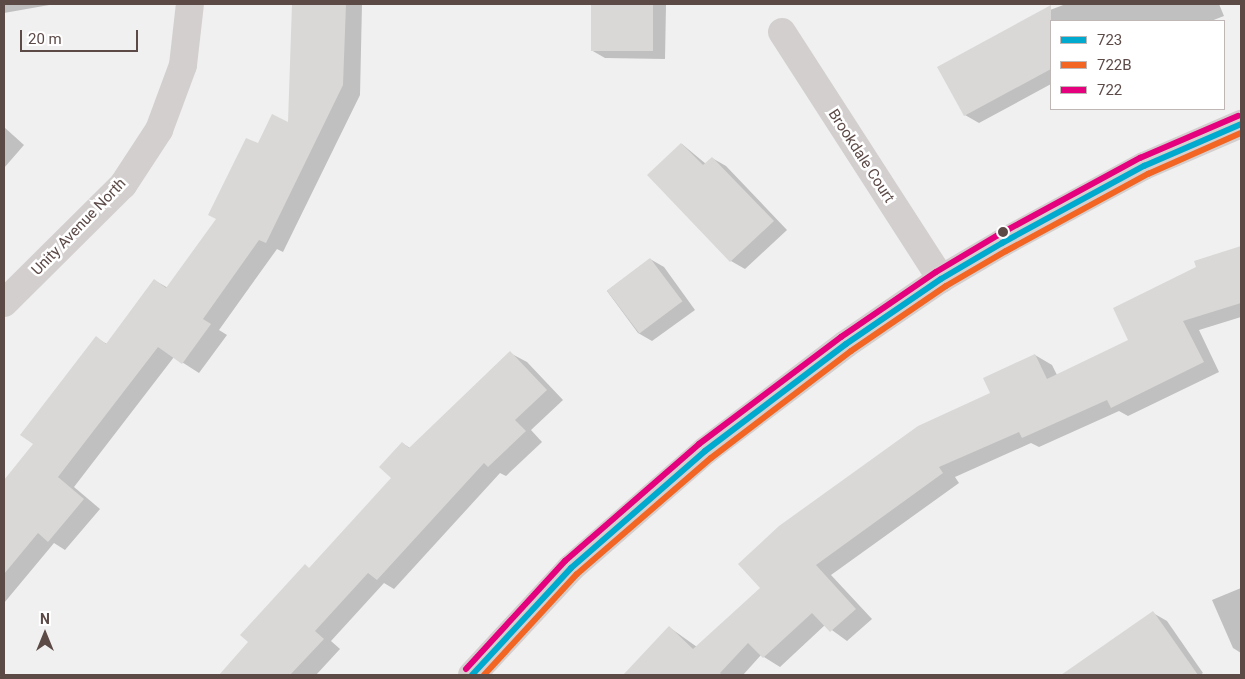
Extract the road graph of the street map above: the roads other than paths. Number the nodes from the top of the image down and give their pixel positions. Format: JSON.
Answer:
{"nodes":[{"id":1,"x":190,"y":4,"type":"edge"},
{"id":2,"x":782,"y":32,"type":"dead end"},
{"id":3,"x":1241,"y":124,"type":"edge"},
{"id":4,"x":941,"y":279,"type":"junction"},
{"id":5,"x":4,"y":303,"type":"edge"},
{"id":6,"x":472,"y":675,"type":"edge"}],
"edges":[{"from":1,"to":5,"type":"street","name":"Unity Avenue North"},
{"from":2,"to":4,"type":"street","name":"Brookdale Court"},
{"from":3,"to":4,"type":"street"},
{"from":4,"to":6,"type":"street"}]}
